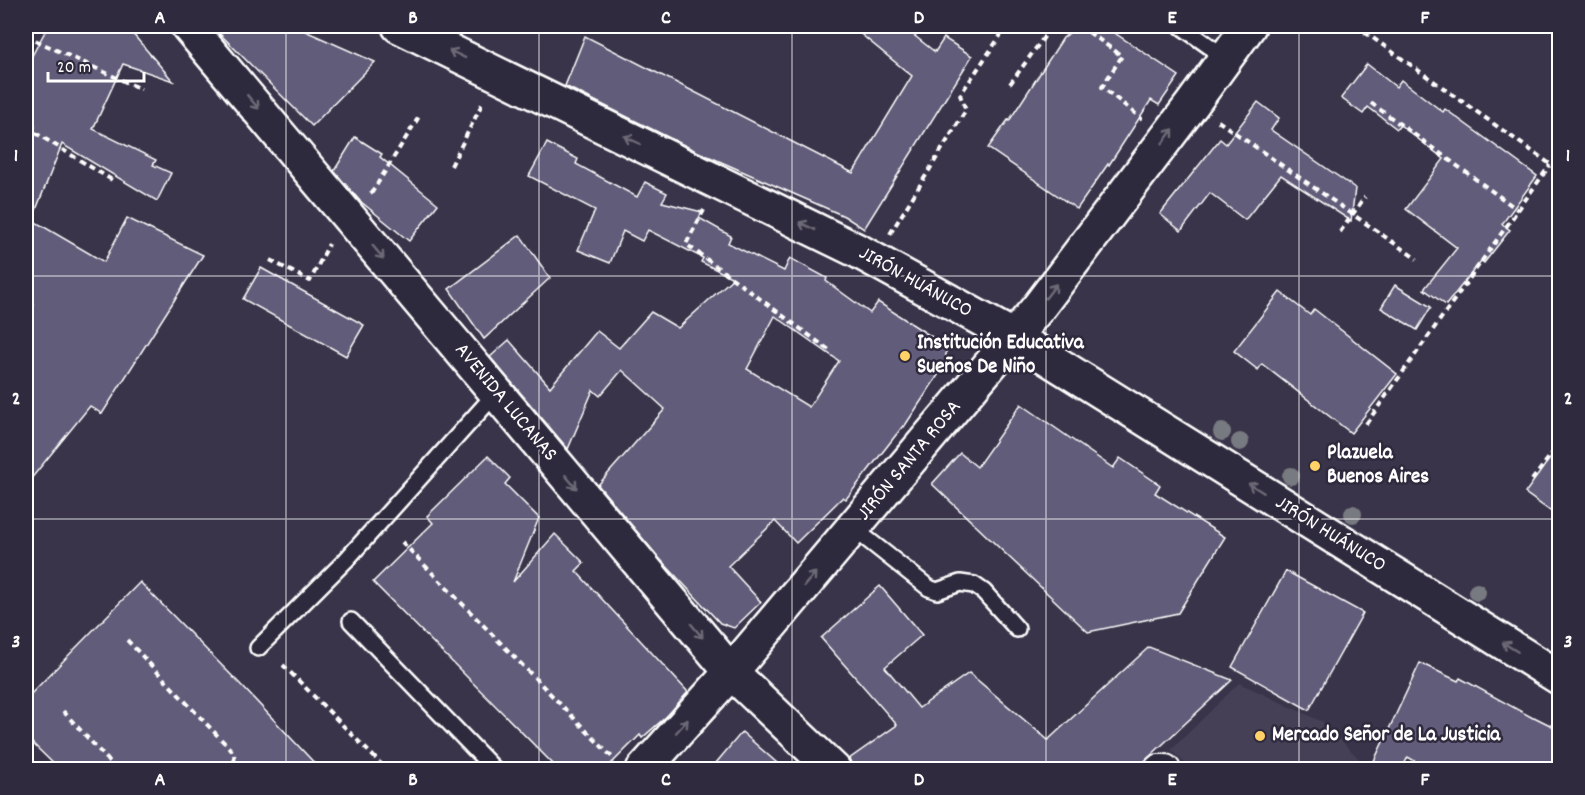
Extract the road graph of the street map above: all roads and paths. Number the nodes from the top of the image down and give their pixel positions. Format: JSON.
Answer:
{"nodes":[{"id":1,"x":188,"y":26,"type":"edge"},
{"id":2,"x":399,"y":26,"type":"edge"},
{"id":3,"x":1006,"y":26,"type":"edge"},
{"id":4,"x":1052,"y":26,"type":"edge"},
{"id":5,"x":1080,"y":26,"type":"edge"},
{"id":6,"x":1181,"y":26,"type":"edge"},
{"id":7,"x":1249,"y":26,"type":"edge"},
{"id":8,"x":1356,"y":26,"type":"edge"},
{"id":9,"x":1548,"y":26,"type":"edge"},
{"id":10,"x":1560,"y":33,"type":"edge"},
{"id":11,"x":26,"y":36,"type":"edge"},
{"id":12,"x":1226,"y":58,"type":"junction"},
{"id":13,"x":498,"y":74,"type":"junction"},
{"id":14,"x":1010,"y":84,"type":"dead end"},
{"id":15,"x":141,"y":89,"type":"dead end"},
{"id":16,"x":1192,"y":104,"type":"junction"},
{"id":17,"x":1371,"y":104,"type":"dead end"},
{"id":18,"x":420,"y":115,"type":"dead end"},
{"id":19,"x":26,"y":116,"type":"edge"},
{"id":20,"x":1166,"y":138,"type":"junction"},
{"id":21,"x":1550,"y":165,"type":"junction"},
{"id":22,"x":451,"y":166,"type":"dead end"},
{"id":23,"x":1560,"y":171,"type":"edge"},
{"id":24,"x":112,"y":180,"type":"dead end"},
{"id":25,"x":718,"y":183,"type":"junction"},
{"id":26,"x":1365,"y":197,"type":"dead end"},
{"id":27,"x":1518,"y":210,"type":"junction"},
{"id":28,"x":1352,"y":214,"type":"junction"},
{"id":29,"x":349,"y":217,"type":"junction"},
{"id":30,"x":1340,"y":231,"type":"dead end"},
{"id":31,"x":1417,"y":259,"type":"dead end"},
{"id":32,"x":270,"y":260,"type":"dead end"},
{"id":33,"x":874,"y":260,"type":"junction"},
{"id":34,"x":1014,"y":337,"type":"junction"},
{"id":35,"x":829,"y":350,"type":"dead end"},
{"id":36,"x":496,"y":393,"type":"junction"},
{"id":37,"x":1366,"y":424,"type":"dead end"},
{"id":38,"x":1560,"y":443,"type":"edge"},
{"id":39,"x":1532,"y":480,"type":"dead end"},
{"id":40,"x":853,"y":528,"type":"junction"},
{"id":41,"x":402,"y":542,"type":"dead end"},
{"id":42,"x":351,"y":621,"type":"dead end"},
{"id":43,"x":1017,"y":629,"type":"dead end"},
{"id":44,"x":127,"y":640,"type":"dead end"},
{"id":45,"x":258,"y":648,"type":"dead end"},
{"id":46,"x":284,"y":665,"type":"dead end"},
{"id":47,"x":731,"y":672,"type":"junction"},
{"id":48,"x":1560,"y":678,"type":"edge"},
{"id":49,"x":63,"y":711,"type":"dead end"},
{"id":50,"x":630,"y":765,"type":"edge"},
{"id":51,"x":117,"y":770,"type":"edge"},
{"id":52,"x":236,"y":770,"type":"edge"},
{"id":53,"x":387,"y":770,"type":"edge"},
{"id":54,"x":495,"y":770,"type":"edge"},
{"id":55,"x":834,"y":770,"type":"edge"},
{"id":56,"x":1160,"y":770,"type":"edge"},
{"id":57,"x":1165,"y":770,"type":"edge"}],
"edges":[{"from":1,"to":29,"type":"street","name":"AVENIDA LUCANAS","one_way":true},
{"from":13,"to":2,"type":"street","name":"JIRÓN HUÁNUCO","one_way":true},
{"from":3,"to":33,"type":"path"},
{"from":4,"to":14,"type":"path"},
{"from":5,"to":20,"type":"path"},
{"from":6,"to":12,"type":"lane"},
{"from":7,"to":12,"type":"street","name":"JIRÓN SANTA ROSA"},
{"from":8,"to":21,"type":"path"},
{"from":9,"to":10,"type":"path"},
{"from":11,"to":15,"type":"path"},
{"from":12,"to":16,"type":"street","name":"JIRÓN SANTA ROSA"},
{"from":13,"to":22,"type":"path"},
{"from":25,"to":13,"type":"street","name":"JIRÓN HUÁNUCO","one_way":true},
{"from":20,"to":16,"type":"street","name":"JIRÓN SANTA ROSA","one_way":true},
{"from":16,"to":28,"type":"path"},
{"from":17,"to":27,"type":"path"},
{"from":18,"to":29,"type":"path"},
{"from":19,"to":24,"type":"path"},
{"from":34,"to":20,"type":"street","name":"JIRÓN SANTA ROSA","one_way":true},
{"from":21,"to":23,"type":"path"},
{"from":21,"to":27,"type":"path"},
{"from":33,"to":25,"type":"street","name":"JIRÓN HUÁNUCO","one_way":true},
{"from":25,"to":35,"type":"path"},
{"from":26,"to":28,"type":"path"},
{"from":27,"to":37,"type":"path"},
{"from":28,"to":30,"type":"path"},
{"from":28,"to":31,"type":"path"},
{"from":29,"to":32,"type":"path"},
{"from":29,"to":36,"type":"street","name":"AVENIDA LUCANAS","one_way":true},
{"from":33,"to":34,"type":"street","name":"JIRÓN HUÁNUCO"},
{"from":34,"to":40,"type":"street","name":"JIRÓN SANTA ROSA"},
{"from":48,"to":34,"type":"street","name":"JIRÓN HUÁNUCO","one_way":true},
{"from":36,"to":45,"type":"lane"},
{"from":36,"to":47,"type":"street","name":"AVENIDA LUCANAS","one_way":true},
{"from":38,"to":39,"type":"path"},
{"from":40,"to":43,"type":"lane"},
{"from":47,"to":40,"type":"street","name":"JIRÓN SANTA ROSA","one_way":true},
{"from":41,"to":50,"type":"path"},
{"from":42,"to":54,"type":"lane"},
{"from":44,"to":52,"type":"path"},
{"from":46,"to":53,"type":"path"},
{"from":50,"to":47,"type":"street","name":"JIRÓN SANTA ROSA","one_way":true},
{"from":47,"to":55,"type":"street","name":"AVENIDA LUCANAS"},
{"from":49,"to":51,"type":"path"},
{"from":56,"to":57,"type":"street"}]}
